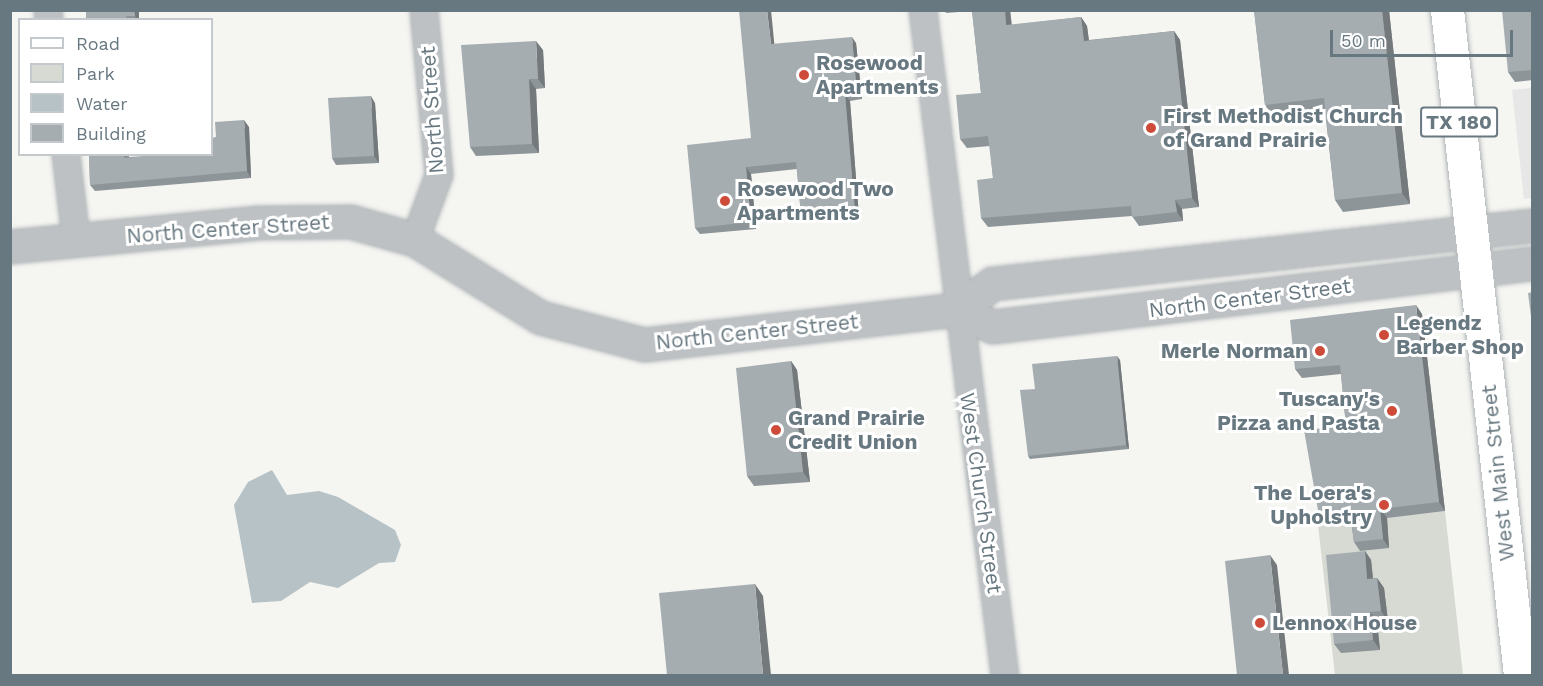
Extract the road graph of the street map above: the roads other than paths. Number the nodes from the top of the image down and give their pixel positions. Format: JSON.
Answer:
{"nodes":[{"id":1,"x":424,"y":10,"type":"edge"},
{"id":2,"x":923,"y":10,"type":"edge"},
{"id":3,"x":1447,"y":10,"type":"edge"},
{"id":4,"x":66,"y":156,"type":"edge"},
{"id":5,"x":1533,"y":226,"type":"edge"},
{"id":6,"x":1471,"y":233,"type":"junction"},
{"id":7,"x":76,"y":240,"type":"junction"},
{"id":8,"x":415,"y":240,"type":"junction"},
{"id":9,"x":10,"y":247,"type":"edge"},
{"id":10,"x":1533,"y":264,"type":"edge"},
{"id":11,"x":1475,"y":272,"type":"junction"},
{"id":12,"x":957,"y":310,"type":"junction"},
{"id":13,"x":1005,"y":675,"type":"edge"},
{"id":14,"x":1520,"y":675,"type":"edge"}],
"edges":[{"from":1,"to":8,"type":"street","name":"North Street"},
{"from":2,"to":12,"type":"street","name":"West Church Street"},
{"from":3,"to":6,"type":"main road","number":"TX 180"},
{"from":4,"to":7,"type":"street"},
{"from":5,"to":6,"type":"street","name":"North Center Street"},
{"from":6,"to":11,"type":"main road","number":"TX 180"},
{"from":6,"to":12,"type":"street","name":"North Center Street"},
{"from":7,"to":8,"type":"street","name":"North Center Street"},
{"from":7,"to":9,"type":"street","name":"North Center Street"},
{"from":8,"to":12,"type":"street","name":"North Center Street"},
{"from":10,"to":11,"type":"street","name":"North Center Street"},
{"from":11,"to":12,"type":"street","name":"North Center Street"},
{"from":11,"to":14,"type":"main road","name":"West Main Street","number":"TX 180"},
{"from":12,"to":13,"type":"street","name":"West Church Street"}]}
